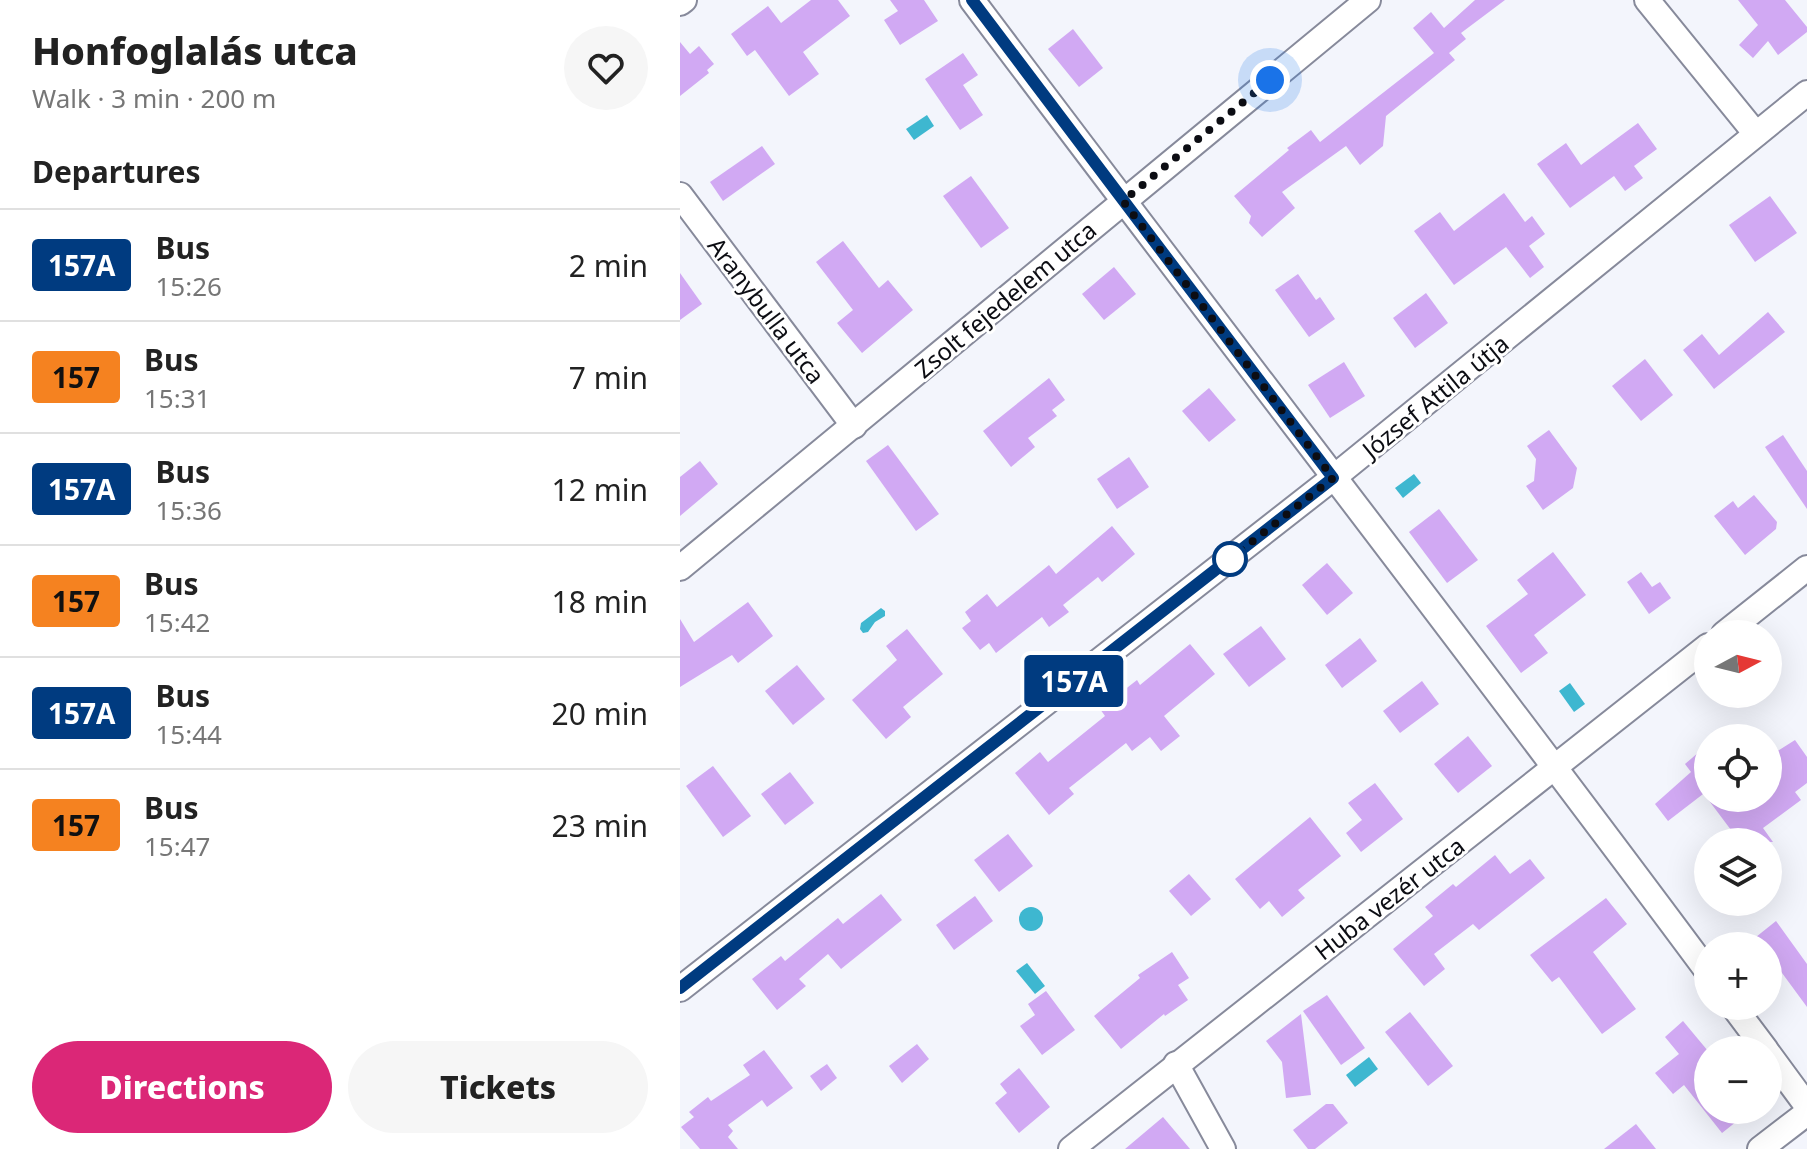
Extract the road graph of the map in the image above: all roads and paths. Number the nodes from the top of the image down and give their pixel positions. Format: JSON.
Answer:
{"nodes":[{"id":1,"x":972,"y":0,"type":"edge"},
{"id":2,"x":1368,"y":0,"type":"edge"},
{"id":3,"x":1647,"y":0,"type":"edge"},
{"id":4,"x":1807,"y":93,"type":"edge"},
{"id":5,"x":1756,"y":134,"type":"junction"},
{"id":6,"x":680,"y":195,"type":"edge"},
{"id":7,"x":1123,"y":201,"type":"junction"},
{"id":8,"x":854,"y":426,"type":"junction"},
{"id":9,"x":1333,"y":478,"type":"junction"},
{"id":10,"x":680,"y":568,"type":"edge"},
{"id":11,"x":1807,"y":568,"type":"edge"},
{"id":12,"x":1742,"y":620,"type":"edge"},
{"id":13,"x":1694,"y":657,"type":"edge"},
{"id":14,"x":1556,"y":767,"type":"junction"},
{"id":15,"x":1694,"y":953,"type":"edge"},
{"id":16,"x":680,"y":989,"type":"edge"},
{"id":17,"x":1176,"y":1064,"type":"junction"},
{"id":18,"x":1782,"y":1072,"type":"edge"},
{"id":19,"x":1807,"y":1106,"type":"edge"},
{"id":20,"x":1807,"y":1113,"type":"edge"},
{"id":21,"x":1071,"y":1149,"type":"edge"},
{"id":22,"x":1223,"y":1149,"type":"edge"},
{"id":23,"x":1760,"y":1149,"type":"edge"}],
"edges":[{"from":1,"to":7,"type":"street"},
{"from":2,"to":7,"type":"street","name":"Zsolt fejedelem utca"},
{"from":3,"to":5,"type":"street"},
{"from":4,"to":5,"type":"street","name":"József Attila útja"},
{"from":5,"to":9,"type":"street","name":"József Attila útja"},
{"from":6,"to":8,"type":"street","name":"Aranybulla utca"},
{"from":7,"to":8,"type":"street","name":"Zsolt fejedelem utca"},
{"from":7,"to":9,"type":"street"},
{"from":8,"to":10,"type":"street","name":"Zsolt fejedelem utca"},
{"from":9,"to":14,"type":"street"},
{"from":9,"to":16,"type":"street","name":"József Attila útja"},
{"from":11,"to":12,"type":"street"},
{"from":13,"to":14,"type":"street","name":"Huba vezér utca"},
{"from":14,"to":15,"type":"street"},
{"from":14,"to":17,"type":"street","name":"Huba vezér utca"},
{"from":17,"to":21,"type":"street","name":"Huba vezér utca"},
{"from":17,"to":22,"type":"street"},
{"from":18,"to":19,"type":"street"},
{"from":20,"to":23,"type":"street"}]}
